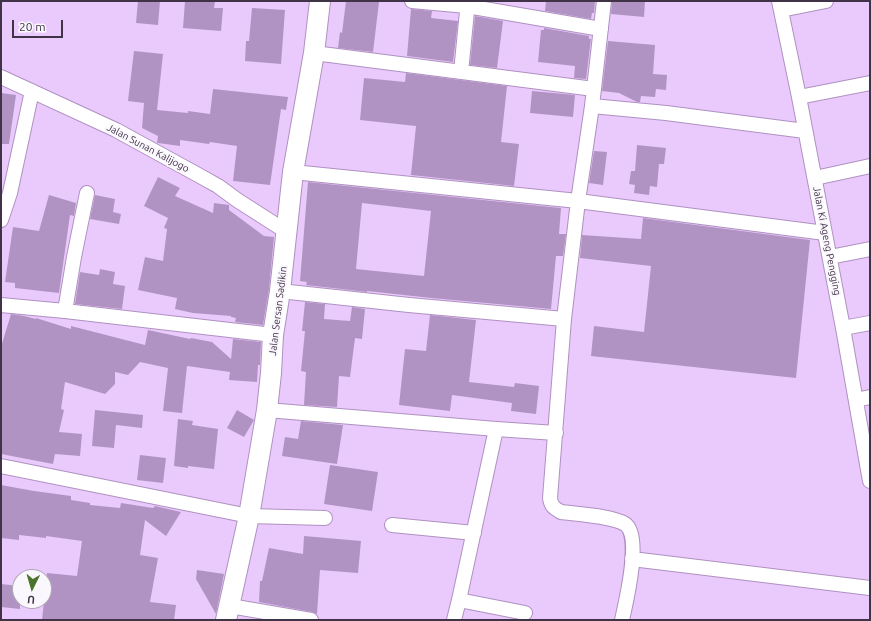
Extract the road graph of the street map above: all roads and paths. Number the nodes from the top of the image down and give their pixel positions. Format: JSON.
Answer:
{"nodes":[{"id":1,"x":320,"y":1,"type":"edge"},
{"id":2,"x":412,"y":1,"type":"edge"},
{"id":3,"x":604,"y":1,"type":"edge"},
{"id":4,"x":826,"y":1,"type":"edge"},
{"id":5,"x":468,"y":3,"type":"edge"},
{"id":6,"x":780,"y":6,"type":"edge"},
{"id":7,"x":601,"y":29,"type":"junction"},
{"id":8,"x":314,"y":53,"type":"junction"},
{"id":9,"x":461,"y":72,"type":"junction"},
{"id":10,"x":1,"y":77,"type":"edge"},
{"id":11,"x":870,"y":84,"type":"edge"},
{"id":12,"x":594,"y":89,"type":"junction"},
{"id":13,"x":32,"y":91,"type":"junction"},
{"id":14,"x":799,"y":97,"type":"junction"},
{"id":15,"x":592,"y":106,"type":"junction"},
{"id":16,"x":805,"y":130,"type":"junction"},
{"id":17,"x":870,"y":166,"type":"edge"},
{"id":18,"x":293,"y":172,"type":"junction"},
{"id":19,"x":815,"y":178,"type":"junction"},
{"id":20,"x":87,"y":193,"type":"dead end"},
{"id":21,"x":578,"y":201,"type":"junction"},
{"id":22,"x":1,"y":220,"type":"edge"},
{"id":23,"x":287,"y":232,"type":"junction"},
{"id":24,"x":825,"y":233,"type":"junction"},
{"id":25,"x":870,"y":249,"type":"edge"},
{"id":26,"x":830,"y":257,"type":"junction"},
{"id":27,"x":280,"y":291,"type":"junction"},
{"id":28,"x":1,"y":305,"type":"edge"},
{"id":29,"x":65,"y":311,"type":"junction"},
{"id":30,"x":564,"y":319,"type":"junction"},
{"id":31,"x":870,"y":323,"type":"edge"},
{"id":32,"x":843,"y":328,"type":"junction"},
{"id":33,"x":273,"y":335,"type":"junction"},
{"id":34,"x":870,"y":397,"type":"edge"},
{"id":35,"x":856,"y":400,"type":"junction"},
{"id":36,"x":267,"y":410,"type":"junction"},
{"id":37,"x":496,"y":429,"type":"junction"},
{"id":38,"x":556,"y":433,"type":"junction"},
{"id":39,"x":1,"y":466,"type":"edge"},
{"id":40,"x":869,"y":466,"type":"edge"},
{"id":41,"x":870,"y":481,"type":"edge"},
{"id":42,"x":249,"y":516,"type":"junction"},
{"id":43,"x":325,"y":518,"type":"dead end"},
{"id":44,"x":392,"y":525,"type":"dead end"},
{"id":45,"x":474,"y":533,"type":"junction"},
{"id":46,"x":632,"y":559,"type":"junction"},
{"id":47,"x":870,"y":588,"type":"edge"},
{"id":48,"x":459,"y":600,"type":"junction"},
{"id":49,"x":228,"y":613,"type":"edge"},
{"id":50,"x":525,"y":613,"type":"dead end"},
{"id":51,"x":311,"y":620,"type":"edge"},
{"id":52,"x":454,"y":620,"type":"edge"},
{"id":53,"x":622,"y":620,"type":"edge"}],
"edges":[{"from":1,"to":8,"type":"main road","name":"Jalan Sersan Sadikin"},
{"from":2,"to":5,"type":"street"},
{"from":3,"to":7,"type":"street"},
{"from":4,"to":6,"type":"street"},
{"from":5,"to":7,"type":"street"},
{"from":5,"to":9,"type":"street"},
{"from":6,"to":14,"type":"street","name":"Jalan Ki Ageng Pengging"},
{"from":7,"to":12,"type":"street"},
{"from":8,"to":9,"type":"street"},
{"from":8,"to":18,"type":"main road","name":"Jalan Sersan Sadikin"},
{"from":9,"to":12,"type":"street"},
{"from":10,"to":13,"type":"street","name":"Jalan Sunan Kalijogo"},
{"from":11,"to":14,"type":"street"},
{"from":12,"to":15,"type":"street"},
{"from":13,"to":22,"type":"street"},
{"from":13,"to":23,"type":"street","name":"Jalan Sunan Kalijogo"},
{"from":14,"to":16,"type":"street","name":"Jalan Ki Ageng Pengging"},
{"from":15,"to":16,"type":"street"},
{"from":15,"to":21,"type":"street"},
{"from":16,"to":19,"type":"street","name":"Jalan Ki Ageng Pengging"},
{"from":17,"to":19,"type":"street"},
{"from":18,"to":21,"type":"street"},
{"from":18,"to":23,"type":"main road","name":"Jalan Sersan Sadikin"},
{"from":19,"to":24,"type":"street","name":"Jalan Ki Ageng Pengging"},
{"from":20,"to":29,"type":"street"},
{"from":21,"to":24,"type":"street"},
{"from":21,"to":30,"type":"street"},
{"from":23,"to":27,"type":"main road","name":"Jalan Sersan Sadikin"},
{"from":24,"to":26,"type":"street","name":"Jalan Ki Ageng Pengging"},
{"from":25,"to":26,"type":"street"},
{"from":26,"to":32,"type":"street","name":"Jalan Ki Ageng Pengging"},
{"from":27,"to":30,"type":"street"},
{"from":27,"to":33,"type":"main road","name":"Jalan Sersan Sadikin"},
{"from":28,"to":29,"type":"street"},
{"from":29,"to":33,"type":"street"},
{"from":30,"to":38,"type":"street"},
{"from":31,"to":32,"type":"street"},
{"from":32,"to":35,"type":"street","name":"Jalan Ki Ageng Pengging"},
{"from":33,"to":36,"type":"main road","name":"Jalan Sersan Sadikin"},
{"from":34,"to":35,"type":"street"},
{"from":35,"to":40,"type":"street","name":"Jalan Ki Ageng Pengging"},
{"from":36,"to":37,"type":"street"},
{"from":36,"to":42,"type":"main road","name":"Jalan Sersan Sadikin"},
{"from":37,"to":38,"type":"street"},
{"from":37,"to":45,"type":"street"},
{"from":38,"to":46,"type":"street"},
{"from":39,"to":42,"type":"street"},
{"from":40,"to":41,"type":"street","name":"Jalan Ki Ageng Pengging"},
{"from":42,"to":43,"type":"street"},
{"from":42,"to":49,"type":"main road","name":"Jalan Sersan Sadikin"},
{"from":44,"to":45,"type":"street"},
{"from":45,"to":48,"type":"street"},
{"from":46,"to":47,"type":"street"},
{"from":46,"to":53,"type":"street"},
{"from":48,"to":50,"type":"street"},
{"from":48,"to":52,"type":"street"},
{"from":49,"to":51,"type":"street"}]}
